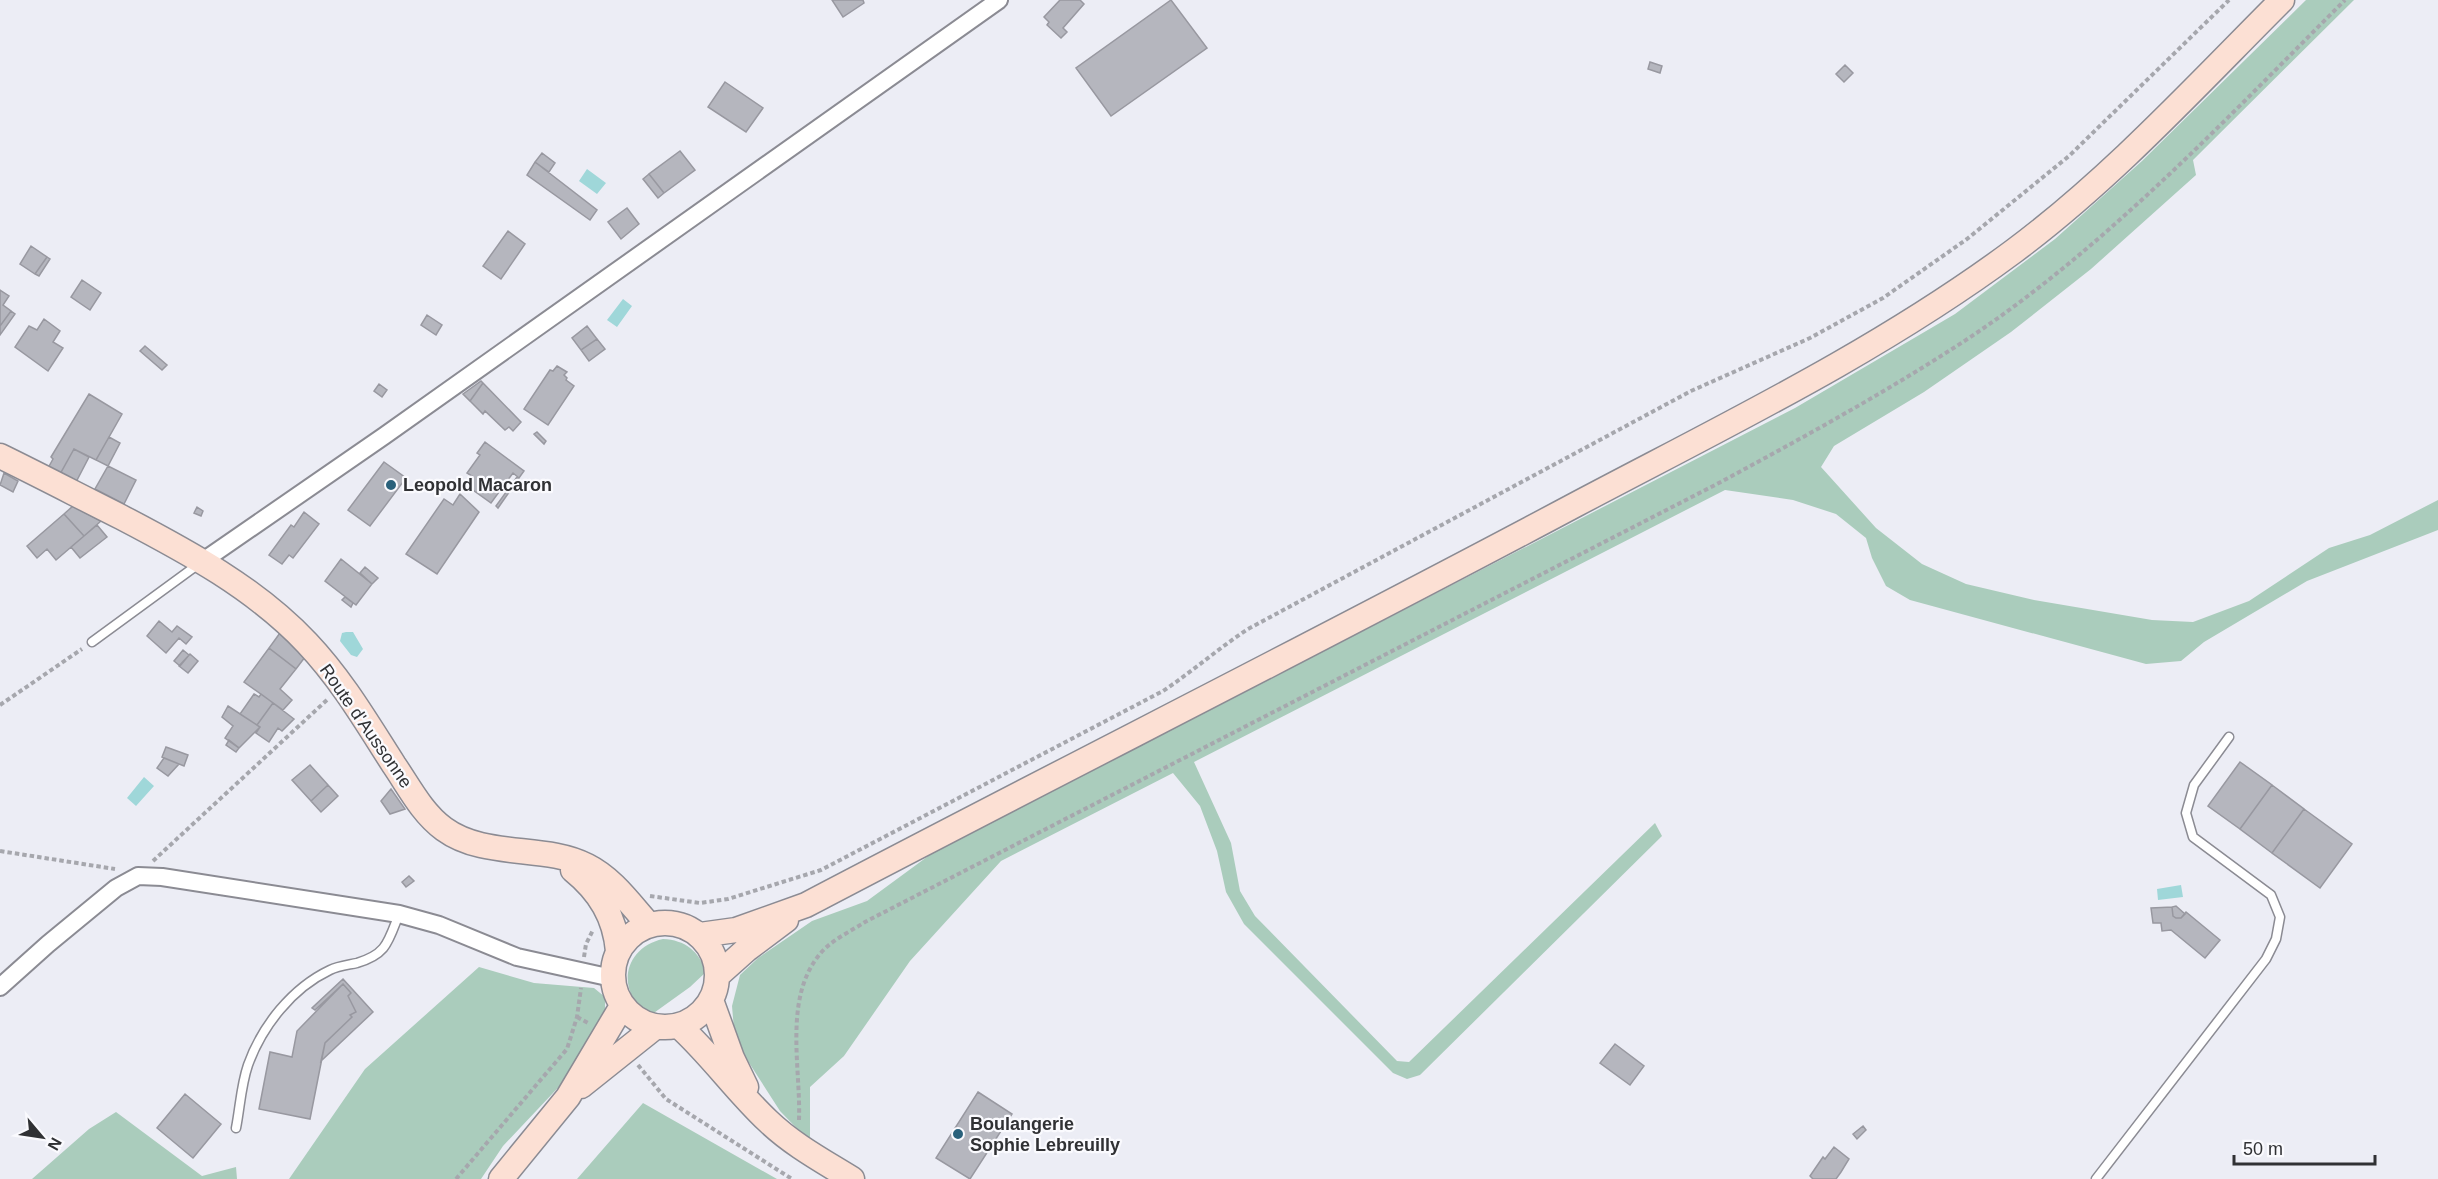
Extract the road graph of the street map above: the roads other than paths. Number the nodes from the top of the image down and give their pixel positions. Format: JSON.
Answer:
{"nodes":[{"id":1,"x":999,"y":0,"type":"edge"},
{"id":2,"x":2282,"y":0,"type":"edge"},
{"id":3,"x":0,"y":456,"type":"edge"},
{"id":4,"x":203,"y":561,"type":"junction"},
{"id":5,"x":92,"y":642,"type":"road end"},
{"id":6,"x":2229,"y":737,"type":"dead end"},
{"id":7,"x":558,"y":857,"type":"junction"},
{"id":8,"x":806,"y":905,"type":"junction"},
{"id":9,"x":399,"y":914,"type":"junction"},
{"id":10,"x":649,"y":925,"type":"junction"},
{"id":11,"x":700,"y":935,"type":"junction"},
{"id":12,"x":618,"y":951,"type":"junction"},
{"id":13,"x":718,"y":975,"type":"junction"},
{"id":14,"x":612,"y":978,"type":"junction"},
{"id":15,"x":0,"y":987,"type":"edge"},
{"id":16,"x":711,"y":1000,"type":"junction"},
{"id":17,"x":622,"y":1006,"type":"junction"},
{"id":18,"x":667,"y":1026,"type":"junction"},
{"id":19,"x":568,"y":1097,"type":"junction"},
{"id":20,"x":757,"y":1108,"type":"junction"},
{"id":21,"x":236,"y":1128,"type":"dead end"},
{"id":22,"x":501,"y":1179,"type":"edge"},
{"id":23,"x":852,"y":1179,"type":"edge"},
{"id":24,"x":2096,"y":1179,"type":"edge"}],
"edges":[{"from":1,"to":4,"type":"street"},
{"from":2,"to":8,"type":"main road"},
{"from":3,"to":4,"type":"main road","name":"Route d'Aussonne"},
{"from":4,"to":5,"type":"lane"},
{"from":4,"to":7,"type":"main road","name":"Route d'Aussonne"},
{"from":6,"to":24,"type":"lane"},
{"from":7,"to":10,"type":"main road","name":"Route d'Aussonne"},
{"from":7,"to":12,"type":"main road"},
{"from":8,"to":11,"type":"main road"},
{"from":8,"to":13,"type":"main road"},
{"from":9,"to":14,"type":"street"},
{"from":9,"to":15,"type":"street"},
{"from":9,"to":21,"type":"lane"},
{"from":10,"to":11,"type":"main road"},
{"from":10,"to":12,"type":"main road"},
{"from":11,"to":13,"type":"main road"},
{"from":12,"to":14,"type":"main road"},
{"from":13,"to":16,"type":"main road"},
{"from":14,"to":17,"type":"main road"},
{"from":16,"to":18,"type":"main road"},
{"from":16,"to":20,"type":"main road"},
{"from":17,"to":18,"type":"main road"},
{"from":17,"to":19,"type":"main road"},
{"from":18,"to":19,"type":"main road"},
{"from":18,"to":20,"type":"main road"},
{"from":19,"to":22,"type":"main road"},
{"from":20,"to":23,"type":"main road"}]}
